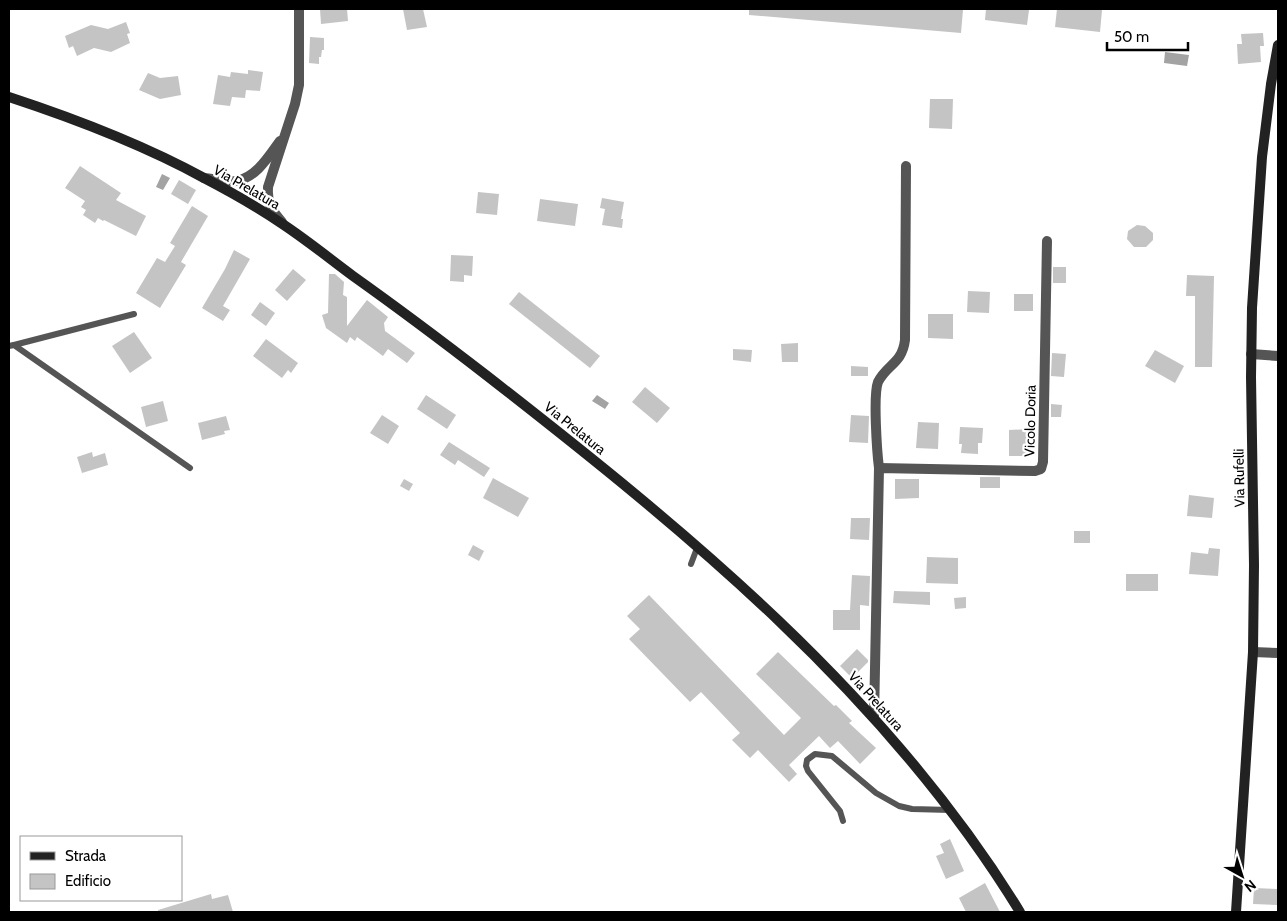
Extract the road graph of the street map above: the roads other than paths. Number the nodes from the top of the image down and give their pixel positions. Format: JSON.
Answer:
{"nodes":[{"id":1,"x":299,"y":9,"type":"edge"},
{"id":2,"x":1278,"y":45,"type":"edge"},
{"id":3,"x":9,"y":97,"type":"edge"},
{"id":4,"x":285,"y":134,"type":"junction"},
{"id":5,"x":906,"y":166,"type":"dead end"},
{"id":6,"x":204,"y":178,"type":"junction"},
{"id":7,"x":284,"y":225,"type":"junction"},
{"id":8,"x":1047,"y":241,"type":"dead end"},
{"id":9,"x":134,"y":314,"type":"dead end"},
{"id":10,"x":11,"y":346,"type":"edge"},
{"id":11,"x":1251,"y":354,"type":"junction"},
{"id":12,"x":1278,"y":356,"type":"edge"},
{"id":13,"x":190,"y":468,"type":"dead end"},
{"id":14,"x":879,"y":468,"type":"junction"},
{"id":15,"x":697,"y":548,"type":"junction"},
{"id":16,"x":691,"y":564,"type":"dead end"},
{"id":17,"x":1253,"y":652,"type":"junction"},
{"id":18,"x":1278,"y":653,"type":"edge"},
{"id":19,"x":874,"y":718,"type":"junction"},
{"id":20,"x":950,"y":810,"type":"junction"},
{"id":21,"x":844,"y":821,"type":"dead end"},
{"id":22,"x":1020,"y":912,"type":"edge"},
{"id":23,"x":1236,"y":912,"type":"edge"}],
"edges":[{"from":1,"to":4,"type":"street"},
{"from":2,"to":11,"type":"street","name":"Via Rufelli"},
{"from":3,"to":6,"type":"street","name":"Via Prelatura"},
{"from":4,"to":6,"type":"street"},
{"from":4,"to":7,"type":"street"},
{"from":5,"to":14,"type":"street"},
{"from":6,"to":7,"type":"street","name":"Via Prelatura"},
{"from":7,"to":15,"type":"street","name":"Via Prelatura"},
{"from":8,"to":14,"type":"street","name":"Vicolo Doria"},
{"from":9,"to":10,"type":"lane"},
{"from":10,"to":13,"type":"lane"},
{"from":11,"to":12,"type":"street"},
{"from":11,"to":17,"type":"street","name":"Via Rufelli"},
{"from":14,"to":19,"type":"street"},
{"from":15,"to":16,"type":"lane"},
{"from":15,"to":19,"type":"street","name":"Via Prelatura"},
{"from":17,"to":18,"type":"street"},
{"from":17,"to":23,"type":"street","name":"Via Rufelli"},
{"from":19,"to":20,"type":"street","name":"Via Prelatura"},
{"from":20,"to":21,"type":"lane"},
{"from":20,"to":22,"type":"street","name":"Via Prelatura"}]}
